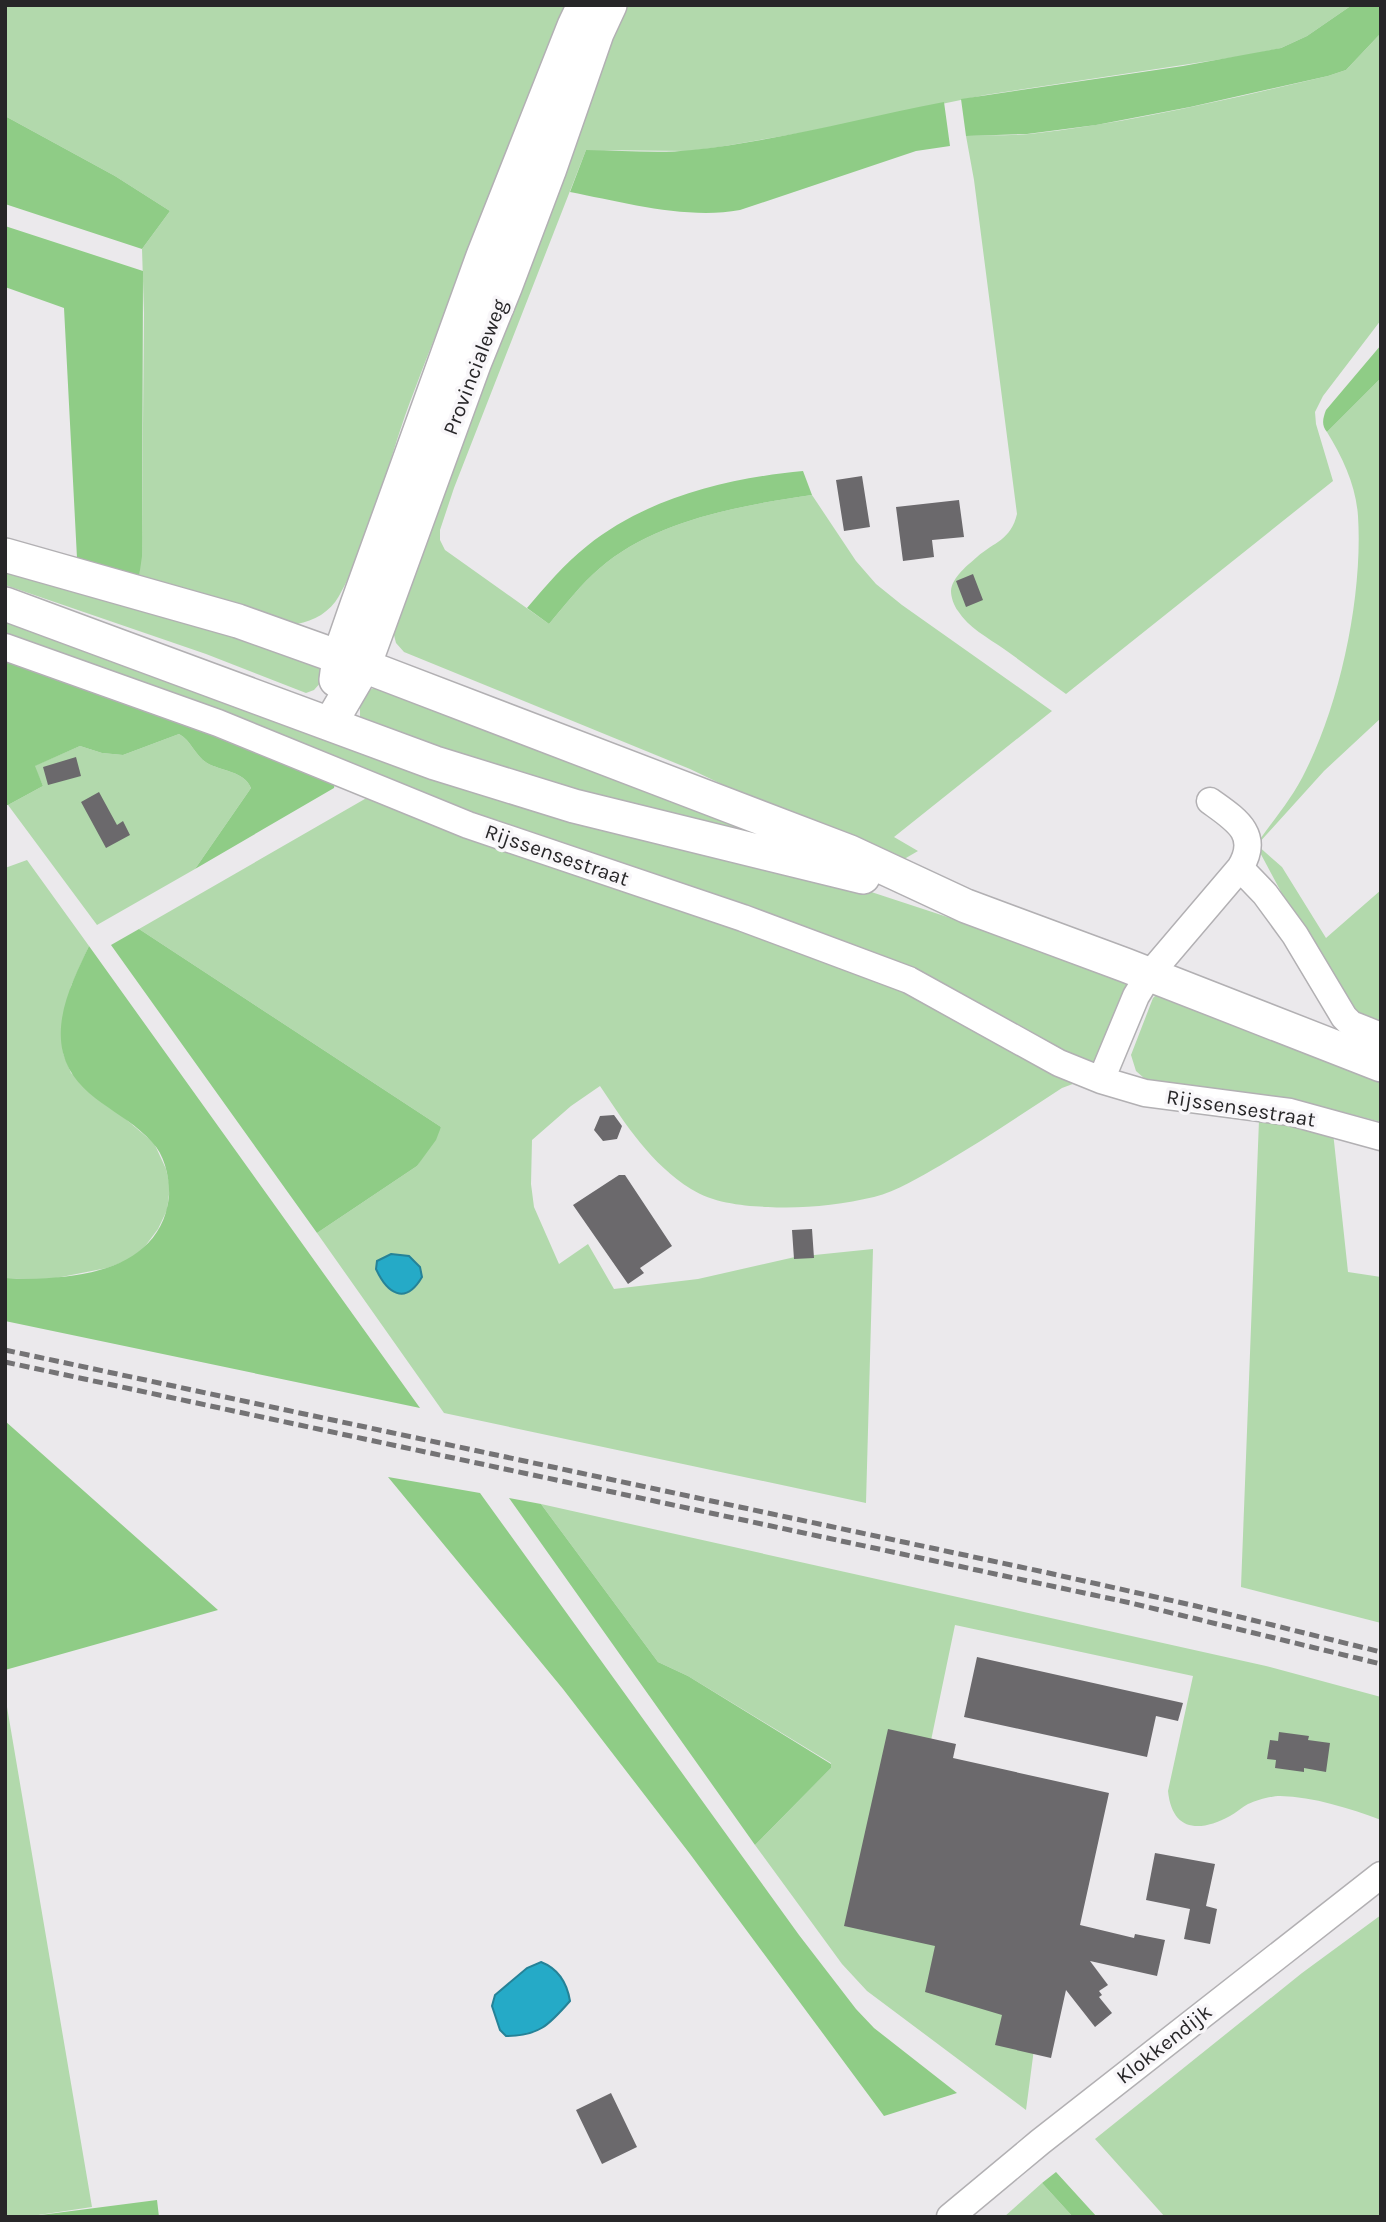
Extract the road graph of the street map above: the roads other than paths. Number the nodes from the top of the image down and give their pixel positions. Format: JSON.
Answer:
{"nodes":[{"id":1,"x":584,"y":5,"type":"edge"},
{"id":2,"x":610,"y":5,"type":"edge"},
{"id":3,"x":5,"y":555,"type":"edge"},
{"id":4,"x":5,"y":604,"type":"edge"},
{"id":5,"x":5,"y":646,"type":"edge"},
{"id":6,"x":351,"y":662,"type":"junction"},
{"id":7,"x":330,"y":724,"type":"junction"},
{"id":8,"x":1210,"y":801,"type":"dead end"},
{"id":9,"x":1240,"y":868,"type":"junction"},
{"id":10,"x":966,"y":906,"type":"junction"},
{"id":11,"x":1149,"y":975,"type":"junction"},
{"id":12,"x":1381,"y":1036,"type":"edge"},
{"id":13,"x":1381,"y":1065,"type":"edge"},
{"id":14,"x":1101,"y":1080,"type":"junction"},
{"id":15,"x":1381,"y":1137,"type":"edge"},
{"id":16,"x":1381,"y":1875,"type":"edge"},
{"id":17,"x":950,"y":2217,"type":"edge"}],
"edges":[{"from":1,"to":6,"type":"main road","name":"Provincialeweg"},
{"from":2,"to":6,"type":"main road","name":"Provincialeweg"},
{"from":3,"to":6,"type":"main road"},
{"from":4,"to":7,"type":"main road"},
{"from":5,"to":14,"type":"street","name":"Rijssensestraat"},
{"from":6,"to":7,"type":"main road"},
{"from":6,"to":10,"type":"main road"},
{"from":7,"to":10,"type":"main road"},
{"from":8,"to":9,"type":"street"},
{"from":9,"to":11,"type":"street"},
{"from":9,"to":12,"type":"street"},
{"from":10,"to":11,"type":"main road"},
{"from":11,"to":13,"type":"main road"},
{"from":11,"to":14,"type":"street"},
{"from":14,"to":15,"type":"street","name":"Rijssensestraat"},
{"from":16,"to":17,"type":"street","name":"Klokkendijk"}]}
